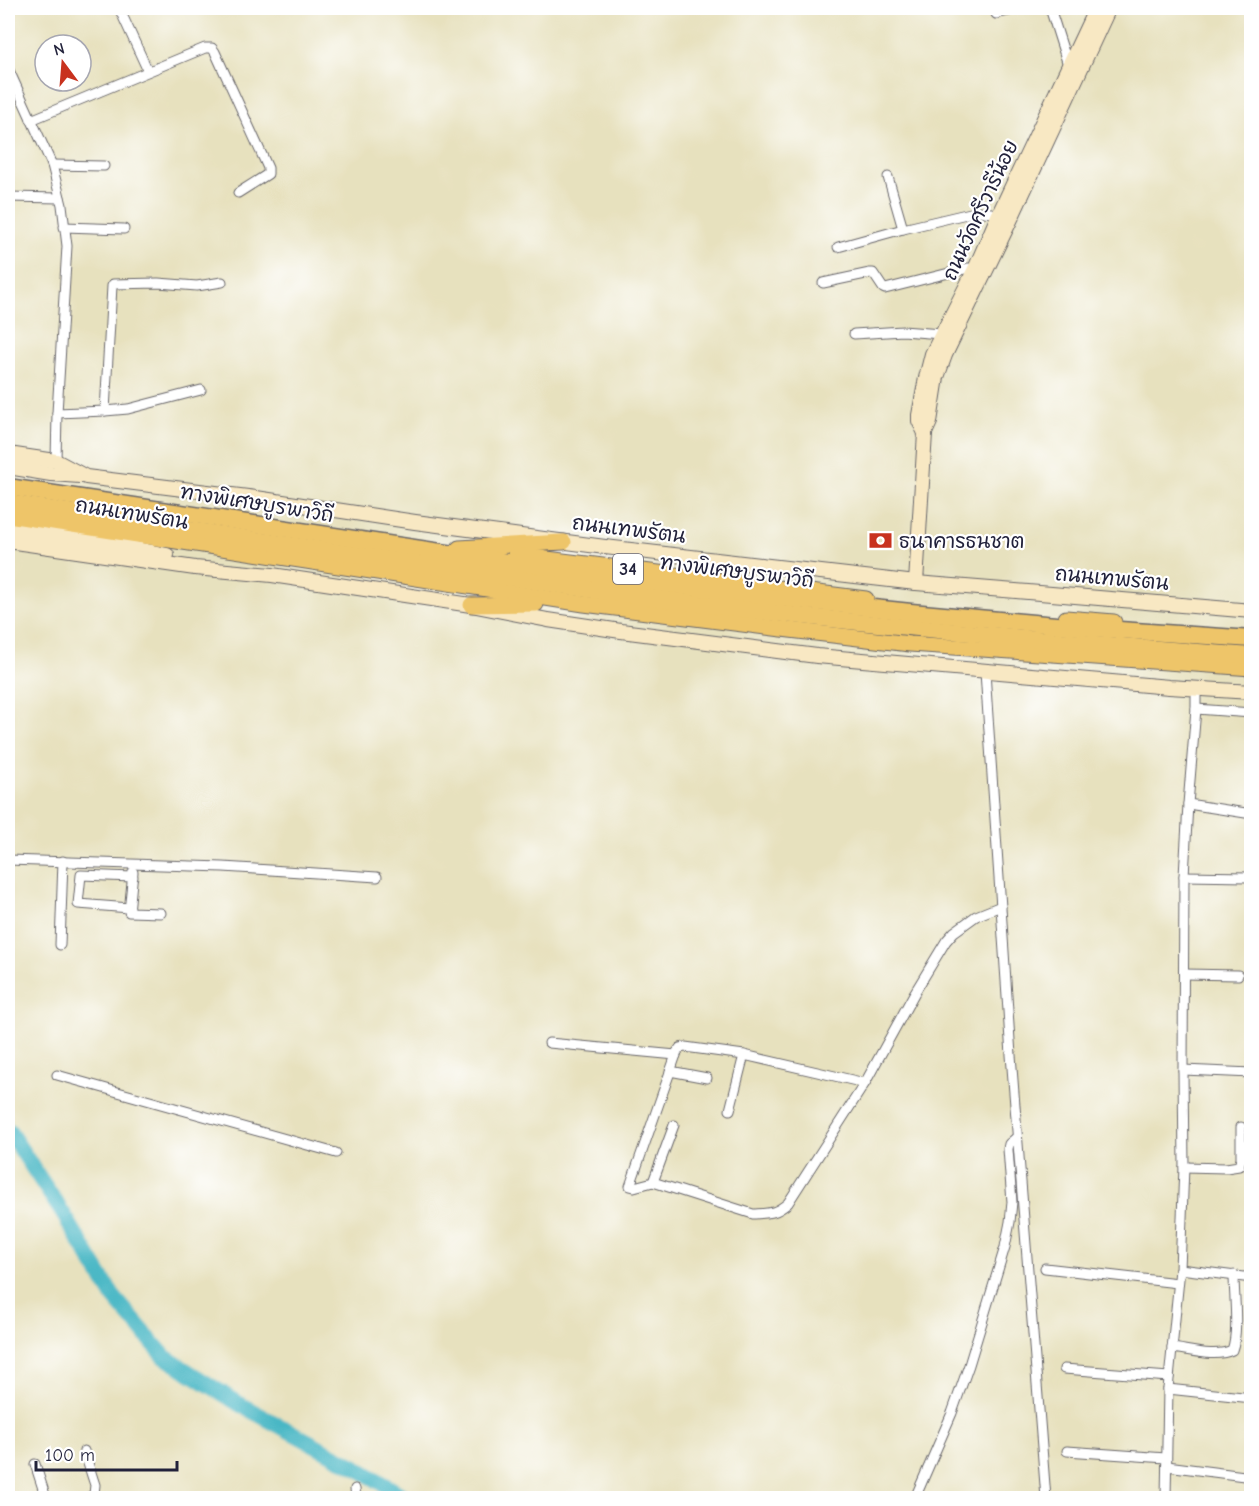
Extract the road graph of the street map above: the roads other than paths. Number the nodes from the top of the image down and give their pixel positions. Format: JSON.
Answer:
{"nodes":[{"id":1,"x":119,"y":8,"type":"edge"},
{"id":2,"x":1022,"y":8,"type":"edge"},
{"id":3,"x":1050,"y":8,"type":"edge"},
{"id":4,"x":1096,"y":8,"type":"edge"},
{"id":5,"x":1108,"y":8,"type":"edge"},
{"id":6,"x":996,"y":14,"type":"dead end"},
{"id":7,"x":1068,"y":65,"type":"junction"},
{"id":8,"x":148,"y":71,"type":"junction"},
{"id":9,"x":8,"y":73,"type":"edge"},
{"id":10,"x":31,"y":120,"type":"junction"},
{"id":11,"x":52,"y":165,"type":"junction"},
{"id":12,"x":104,"y":166,"type":"dead end"},
{"id":13,"x":888,"y":177,"type":"dead end"},
{"id":14,"x":238,"y":193,"type":"dead end"},
{"id":15,"x":8,"y":197,"type":"edge"},
{"id":16,"x":60,"y":198,"type":"junction"},
{"id":17,"x":998,"y":216,"type":"junction"},
{"id":18,"x":64,"y":227,"type":"junction"},
{"id":19,"x":124,"y":229,"type":"dead end"},
{"id":20,"x":903,"y":229,"type":"junction"},
{"id":21,"x":838,"y":247,"type":"dead end"},
{"id":22,"x":975,"y":269,"type":"junction"},
{"id":23,"x":222,"y":282,"type":"dead end"},
{"id":24,"x":823,"y":283,"type":"dead end"},
{"id":25,"x":854,"y":334,"type":"dead end"},
{"id":26,"x":941,"y":334,"type":"junction"},
{"id":27,"x":201,"y":390,"type":"dead end"},
{"id":28,"x":105,"y":411,"type":"junction"},
{"id":29,"x":57,"y":413,"type":"junction"},
{"id":30,"x":925,"y":433,"type":"junction"},
{"id":31,"x":8,"y":454,"type":"edge"},
{"id":32,"x":56,"y":461,"type":"junction"},
{"id":33,"x":8,"y":467,"type":"edge"},
{"id":34,"x":86,"y":477,"type":"junction"},
{"id":35,"x":8,"y":481,"type":"edge"},
{"id":36,"x":8,"y":487,"type":"edge"},
{"id":37,"x":8,"y":503,"type":"edge"},
{"id":38,"x":8,"y":515,"type":"edge"},
{"id":39,"x":8,"y":529,"type":"edge"},
{"id":40,"x":8,"y":541,"type":"edge"},
{"id":41,"x":564,"y":542,"type":"junction"},
{"id":42,"x":459,"y":548,"type":"junction"},
{"id":43,"x":272,"y":575,"type":"junction"},
{"id":44,"x":916,"y":584,"type":"junction"},
{"id":45,"x":584,"y":604,"type":"junction"},
{"id":46,"x":471,"y":605,"type":"junction"},
{"id":47,"x":1251,"y":611,"type":"edge"},
{"id":48,"x":1251,"y":633,"type":"edge"},
{"id":49,"x":1251,"y":639,"type":"edge"},
{"id":50,"x":1251,"y":656,"type":"edge"},
{"id":51,"x":1251,"y":668,"type":"edge"},
{"id":52,"x":985,"y":672,"type":"junction"},
{"id":53,"x":1196,"y":688,"type":"junction"},
{"id":54,"x":1251,"y":692,"type":"edge"},
{"id":55,"x":1196,"y":709,"type":"junction"},
{"id":56,"x":1251,"y":713,"type":"edge"},
{"id":57,"x":1188,"y":804,"type":"junction"},
{"id":58,"x":1251,"y":814,"type":"edge"},
{"id":59,"x":8,"y":860,"type":"edge"},
{"id":60,"x":63,"y":861,"type":"junction"},
{"id":61,"x":134,"y":864,"type":"junction"},
{"id":62,"x":1185,"y":876,"type":"junction"},
{"id":63,"x":133,"y":877,"type":"junction"},
{"id":64,"x":377,"y":877,"type":"dead end"},
{"id":65,"x":1249,"y":877,"type":"dead end"},
{"id":66,"x":1001,"y":906,"type":"junction"},
{"id":67,"x":130,"y":908,"type":"junction"},
{"id":68,"x":161,"y":913,"type":"dead end"},
{"id":69,"x":60,"y":945,"type":"dead end"},
{"id":70,"x":1184,"y":974,"type":"junction"},
{"id":71,"x":1238,"y":975,"type":"dead end"},
{"id":72,"x":549,"y":1043,"type":"dead end"},
{"id":73,"x":676,"y":1055,"type":"junction"},
{"id":74,"x":744,"y":1055,"type":"junction"},
{"id":75,"x":1183,"y":1070,"type":"junction"},
{"id":76,"x":670,"y":1071,"type":"junction"},
{"id":77,"x":1251,"y":1073,"type":"edge"},
{"id":78,"x":57,"y":1075,"type":"dead end"},
{"id":79,"x":707,"y":1078,"type":"dead end"},
{"id":80,"x":865,"y":1083,"type":"junction"},
{"id":81,"x":730,"y":1110,"type":"dead end"},
{"id":82,"x":674,"y":1125,"type":"dead end"},
{"id":83,"x":1241,"y":1127,"type":"dead end"},
{"id":84,"x":1017,"y":1137,"type":"junction"},
{"id":85,"x":336,"y":1153,"type":"dead end"},
{"id":86,"x":1184,"y":1167,"type":"junction"},
{"id":87,"x":653,"y":1182,"type":"junction"},
{"id":88,"x":1045,"y":1268,"type":"dead end"},
{"id":89,"x":1180,"y":1269,"type":"junction"},
{"id":90,"x":1234,"y":1275,"type":"junction"},
{"id":91,"x":1251,"y":1278,"type":"edge"},
{"id":92,"x":1178,"y":1283,"type":"junction"},
{"id":93,"x":1172,"y":1348,"type":"junction"},
{"id":94,"x":1064,"y":1369,"type":"dead end"},
{"id":95,"x":1169,"y":1377,"type":"junction"},
{"id":96,"x":1168,"y":1389,"type":"junction"},
{"id":97,"x":1251,"y":1398,"type":"edge"},
{"id":98,"x":84,"y":1451,"type":"dead end"},
{"id":99,"x":1067,"y":1451,"type":"dead end"},
{"id":100,"x":1167,"y":1462,"type":"junction"},
{"id":101,"x":35,"y":1464,"type":"dead end"},
{"id":102,"x":1251,"y":1477,"type":"edge"},
{"id":103,"x":46,"y":1498,"type":"edge"},
{"id":104,"x":88,"y":1498,"type":"edge"},
{"id":105,"x":915,"y":1498,"type":"edge"},
{"id":106,"x":1046,"y":1498,"type":"edge"},
{"id":107,"x":1166,"y":1498,"type":"edge"}],
"edges":[{"from":1,"to":8,"type":"street"},
{"from":2,"to":6,"type":"street"},
{"from":3,"to":7,"type":"street"},
{"from":4,"to":7,"type":"main road","name":"ถนนวัดศรีวารีน้อย"},
{"from":5,"to":30,"type":"main road","name":"ถนนวัดศรีวารีน้อย"},
{"from":7,"to":17,"type":"main road","name":"ถนนวัดศรีวารีน้อย"},
{"from":8,"to":10,"type":"street"},
{"from":8,"to":14,"type":"street"},
{"from":9,"to":10,"type":"street"},
{"from":10,"to":11,"type":"street"},
{"from":11,"to":12,"type":"street"},
{"from":11,"to":16,"type":"street"},
{"from":13,"to":20,"type":"street"},
{"from":15,"to":16,"type":"street"},
{"from":16,"to":18,"type":"street"},
{"from":17,"to":20,"type":"street"},
{"from":17,"to":22,"type":"main road","name":"ถนนวัดศรีวารีน้อย"},
{"from":18,"to":19,"type":"street"},
{"from":18,"to":29,"type":"street"},
{"from":20,"to":21,"type":"street"},
{"from":22,"to":24,"type":"street"},
{"from":22,"to":26,"type":"main road","name":"ถนนวัดศรีวารีน้อย"},
{"from":23,"to":28,"type":"street"},
{"from":25,"to":26,"type":"street"},
{"from":26,"to":30,"type":"main road","name":"ถนนวัดศรีวารีน้อย"},
{"from":27,"to":28,"type":"street"},
{"from":28,"to":29,"type":"street"},
{"from":29,"to":32,"type":"street"},
{"from":30,"to":44,"type":"main road","name":"ถนนวัดศรีวารีน้อย"},
{"from":31,"to":32,"type":"main road","name":"ถนนเทพรัตน","number":"34"},
{"from":32,"to":34,"type":"main road","name":"ถนนเทพรัตน","number":"34"},
{"from":33,"to":34,"type":"main road"},
{"from":34,"to":41,"type":"main road","name":"ถนนเทพรัตน","number":"34"},
{"from":35,"to":42,"type":"highway","name":"ถนนเทพรัตน","number":"34"},
{"from":36,"to":49,"type":"highway","name":"ทางพิเศษบูรพาวิถี"},
{"from":37,"to":50,"type":"highway","name":"ทางพิเศษบูรพาวิถี"},
{"from":38,"to":45,"type":"highway","name":"ถนนเทพรัตน","number":"34"},
{"from":39,"to":43,"type":"main road"},
{"from":40,"to":43,"type":"main road"},
{"from":41,"to":42,"type":"highway"},
{"from":41,"to":44,"type":"main road","name":"ถนนเทพรัตน","number":"34"},
{"from":42,"to":48,"type":"highway","name":"ถนนเทพรัตน","number":"34"},
{"from":43,"to":46,"type":"main road"},
{"from":44,"to":47,"type":"main road","name":"ถนนเทพรัตน","number":"34"},
{"from":45,"to":46,"type":"highway"},
{"from":45,"to":51,"type":"highway","name":"ถนนเทพรัตน","number":"34"},
{"from":46,"to":52,"type":"main road"},
{"from":52,"to":53,"type":"main road"},
{"from":52,"to":66,"type":"street"},
{"from":53,"to":54,"type":"main road"},
{"from":53,"to":55,"type":"street"},
{"from":55,"to":56,"type":"street"},
{"from":55,"to":57,"type":"street"},
{"from":57,"to":58,"type":"street"},
{"from":57,"to":62,"type":"street"},
{"from":59,"to":60,"type":"street"},
{"from":60,"to":61,"type":"street"},
{"from":60,"to":69,"type":"street"},
{"from":61,"to":63,"type":"street"},
{"from":61,"to":64,"type":"street"},
{"from":62,"to":65,"type":"street"},
{"from":62,"to":70,"type":"street"},
{"from":63,"to":67,"type":"street"},
{"from":63,"to":67,"type":"street"},
{"from":66,"to":80,"type":"street"},
{"from":66,"to":84,"type":"street"},
{"from":67,"to":68,"type":"street"},
{"from":70,"to":71,"type":"street"},
{"from":70,"to":75,"type":"street"},
{"from":72,"to":73,"type":"street"},
{"from":73,"to":74,"type":"street"},
{"from":73,"to":76,"type":"street"},
{"from":74,"to":80,"type":"street"},
{"from":74,"to":81,"type":"street"},
{"from":75,"to":77,"type":"street"},
{"from":75,"to":86,"type":"street"},
{"from":76,"to":79,"type":"street"},
{"from":76,"to":87,"type":"street"},
{"from":78,"to":85,"type":"street"},
{"from":80,"to":87,"type":"street"},
{"from":82,"to":87,"type":"street"},
{"from":83,"to":86,"type":"street"},
{"from":84,"to":105,"type":"street"},
{"from":84,"to":106,"type":"street"},
{"from":86,"to":89,"type":"street"},
{"from":88,"to":92,"type":"street"},
{"from":89,"to":90,"type":"street"},
{"from":89,"to":92,"type":"street"},
{"from":90,"to":91,"type":"street"},
{"from":90,"to":93,"type":"street"},
{"from":92,"to":93,"type":"street"},
{"from":93,"to":95,"type":"street"},
{"from":94,"to":95,"type":"street"},
{"from":95,"to":96,"type":"street"},
{"from":96,"to":97,"type":"street"},
{"from":96,"to":100,"type":"street"},
{"from":98,"to":104,"type":"street"},
{"from":99,"to":100,"type":"street"},
{"from":100,"to":102,"type":"street"},
{"from":100,"to":107,"type":"street"},
{"from":101,"to":103,"type":"street"}]}
